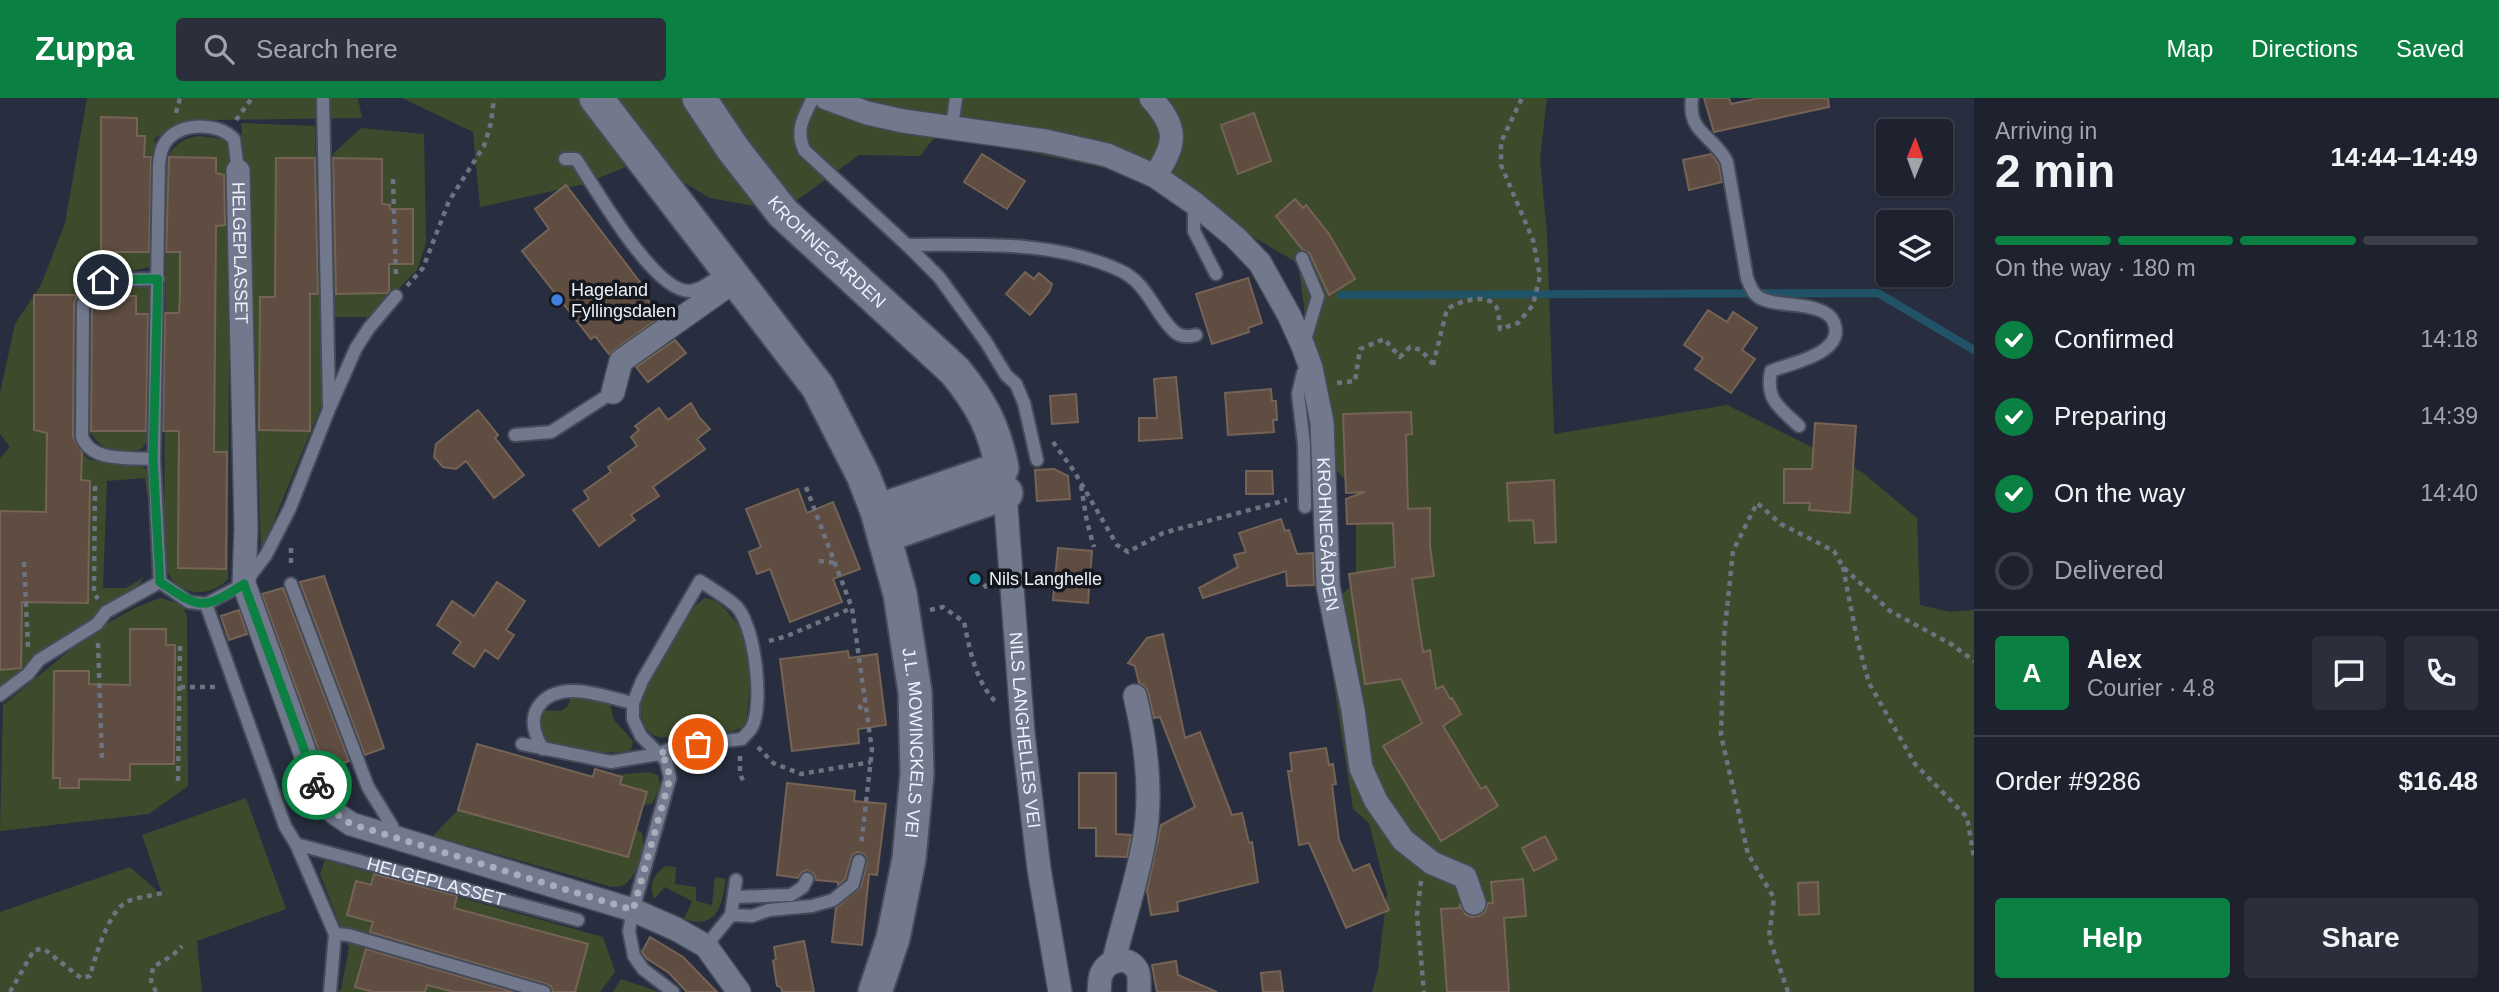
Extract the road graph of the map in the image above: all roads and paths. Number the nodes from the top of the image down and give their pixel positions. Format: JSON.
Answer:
{"nodes":[{"id":1,"x":252,"y":98,"type":"edge"},
{"id":2,"x":323,"y":98,"type":"edge"},
{"id":3,"x":494,"y":98,"type":"edge"},
{"id":4,"x":596,"y":98,"type":"edge"},
{"id":5,"x":699,"y":98,"type":"edge"},
{"id":6,"x":813,"y":98,"type":"edge"},
{"id":7,"x":826,"y":98,"type":"edge"},
{"id":8,"x":956,"y":98,"type":"edge"},
{"id":9,"x":1151,"y":98,"type":"edge"},
{"id":10,"x":1522,"y":98,"type":"edge"},
{"id":11,"x":1692,"y":98,"type":"edge"},
{"id":12,"x":952,"y":127,"type":"junction"},
{"id":13,"x":227,"y":132,"type":"junction"},
{"id":14,"x":565,"y":159,"type":"dead end"},
{"id":15,"x":238,"y":171,"type":"joint"},
{"id":16,"x":1155,"y":176,"type":"junction"},
{"id":17,"x":393,"y":179,"type":"dead end"},
{"id":18,"x":1194,"y":203,"type":"junction"},
{"id":19,"x":907,"y":245,"type":"junction"},
{"id":20,"x":1301,"y":258,"type":"dead end"},
{"id":21,"x":732,"y":274,"type":"junction"},
{"id":22,"x":1216,"y":274,"type":"dead end"},
{"id":23,"x":158,"y":279,"type":"junction"},
{"id":24,"x":396,"y":296,"type":"junction"},
{"id":25,"x":1196,"y":335,"type":"dead end"},
{"id":26,"x":1303,"y":346,"type":"junction"},
{"id":27,"x":1311,"y":368,"type":"junction"},
{"id":28,"x":1335,"y":384,"type":"dead end"},
{"id":29,"x":613,"y":392,"type":"joint"},
{"id":30,"x":329,"y":409,"type":"junction"},
{"id":31,"x":1799,"y":426,"type":"dead end"},
{"id":32,"x":515,"y":435,"type":"dead end"},
{"id":33,"x":153,"y":458,"type":"junction"},
{"id":34,"x":1037,"y":460,"type":"dead end"},
{"id":35,"x":1004,"y":480,"type":"junction"},
{"id":36,"x":96,"y":486,"type":"dead end"},
{"id":37,"x":806,"y":487,"type":"dead end"},
{"id":38,"x":1305,"y":502,"type":"joint"},
{"id":39,"x":881,"y":523,"type":"junction"},
{"id":40,"x":1094,"y":547,"type":"dead end"},
{"id":41,"x":819,"y":561,"type":"dead end"},
{"id":42,"x":24,"y":562,"type":"dead end"},
{"id":43,"x":836,"y":563,"type":"junction"},
{"id":44,"x":1843,"y":567,"type":"junction"},
{"id":45,"x":160,"y":582,"type":"junction"},
{"id":46,"x":244,"y":584,"type":"junction"},
{"id":47,"x":292,"y":584,"type":"dead end"},
{"id":48,"x":206,"y":604,"type":"junction"},
{"id":49,"x":852,"y":608,"type":"junction"},
{"id":50,"x":930,"y":610,"type":"dead end"},
{"id":51,"x":106,"y":612,"type":"junction"},
{"id":52,"x":97,"y":624,"type":"junction"},
{"id":53,"x":180,"y":642,"type":"dead end"},
{"id":54,"x":754,"y":645,"type":"junction"},
{"id":55,"x":40,"y":660,"type":"junction"},
{"id":56,"x":1974,"y":661,"type":"edge"},
{"id":57,"x":180,"y":687,"type":"junction"},
{"id":58,"x":235,"y":687,"type":"junction"},
{"id":59,"x":0,"y":695,"type":"edge"},
{"id":60,"x":1135,"y":696,"type":"dead end"},
{"id":61,"x":633,"y":703,"type":"junction"},
{"id":62,"x":858,"y":706,"type":"dead end"},
{"id":63,"x":1004,"y":709,"type":"dead end"},
{"id":64,"x":867,"y":711,"type":"junction"},
{"id":65,"x":522,"y":744,"type":"dead end"},
{"id":66,"x":752,"y":744,"type":"dead end"},
{"id":67,"x":543,"y":749,"type":"junction"},
{"id":68,"x":740,"y":751,"type":"dead end"},
{"id":69,"x":659,"y":754,"type":"junction"},
{"id":70,"x":102,"y":760,"type":"dead end"},
{"id":71,"x":871,"y":762,"type":"junction"},
{"id":72,"x":178,"y":780,"type":"dead end"},
{"id":73,"x":745,"y":785,"type":"dead end"},
{"id":74,"x":395,"y":838,"type":"junction"},
{"id":75,"x":296,"y":844,"type":"junction"},
{"id":76,"x":1974,"y":858,"type":"edge"},
{"id":77,"x":859,"y":861,"type":"joint"},
{"id":78,"x":1432,"y":863,"type":"junction"},
{"id":79,"x":807,"y":879,"type":"dead end"},
{"id":80,"x":736,"y":880,"type":"dead end"},
{"id":81,"x":162,"y":893,"type":"dead end"},
{"id":82,"x":734,"y":897,"type":"junction"},
{"id":83,"x":1474,"y":903,"type":"dead end"},
{"id":84,"x":633,"y":910,"type":"junction"},
{"id":85,"x":731,"y":915,"type":"junction"},
{"id":86,"x":578,"y":920,"type":"dead end"},
{"id":87,"x":335,"y":934,"type":"junction"},
{"id":88,"x":182,"y":946,"type":"dead end"},
{"id":89,"x":706,"y":946,"type":"junction"},
{"id":90,"x":1114,"y":960,"type":"junction"},
{"id":91,"x":10,"y":992,"type":"edge"},
{"id":92,"x":156,"y":992,"type":"edge"},
{"id":93,"x":330,"y":992,"type":"edge"},
{"id":94,"x":544,"y":992,"type":"edge"},
{"id":95,"x":673,"y":992,"type":"edge"},
{"id":96,"x":739,"y":992,"type":"edge"},
{"id":97,"x":875,"y":992,"type":"edge"},
{"id":98,"x":1060,"y":992,"type":"edge"},
{"id":99,"x":1099,"y":992,"type":"edge"},
{"id":100,"x":1139,"y":992,"type":"edge"},
{"id":101,"x":1424,"y":992,"type":"edge"},
{"id":102,"x":1788,"y":992,"type":"edge"}],
"edges":[{"from":1,"to":13,"type":"path"},
{"from":2,"to":30,"type":"lane"},
{"from":3,"to":24,"type":"path"},
{"from":4,"to":21,"type":"main road","name":"J.L. MOWINCKELS VEI"},
{"from":5,"to":35,"type":"main road","name":"KROHNEGÅRDEN"},
{"from":6,"to":19,"type":"lane"},
{"from":7,"to":12,"type":"street","name":"KROHNEGÅRDEN"},
{"from":8,"to":12,"type":"lane"},
{"from":9,"to":16,"type":"street"},
{"from":10,"to":28,"type":"path"},
{"from":11,"to":31,"type":"lane"},
{"from":12,"to":16,"type":"street","name":"KROHNEGÅRDEN"},
{"from":13,"to":15,"type":"lane","name":"HELGEPLASSET"},
{"from":13,"to":23,"type":"lane"},
{"from":14,"to":21,"type":"lane"},
{"from":15,"to":46,"type":"street","name":"HELGEPLASSET"},
{"from":16,"to":18,"type":"street","name":"KROHNEGÅRDEN"},
{"from":17,"to":24,"type":"path"},
{"from":18,"to":22,"type":"lane"},
{"from":18,"to":26,"type":"street","name":"KROHNEGÅRDEN"},
{"from":19,"to":25,"type":"lane"},
{"from":19,"to":34,"type":"lane"},
{"from":20,"to":26,"type":"lane"},
{"from":21,"to":29,"type":"street"},
{"from":21,"to":39,"type":"main road","name":"J.L. MOWINCKELS VEI"},
{"from":23,"to":33,"type":"lane"},
{"from":23,"to":33,"type":"lane"},
{"from":24,"to":30,"type":"lane"},
{"from":26,"to":27,"type":"street","name":"KROHNEGÅRDEN"},
{"from":27,"to":38,"type":"lane"},
{"from":27,"to":78,"type":"street","name":"KROHNEGÅRDEN"},
{"from":29,"to":32,"type":"lane"},
{"from":30,"to":46,"type":"lane"},
{"from":33,"to":45,"type":"lane"},
{"from":35,"to":39,"type":"main road"},
{"from":35,"to":98,"type":"street","name":"NILS LANGHELLES VEI"},
{"from":36,"to":51,"type":"path"},
{"from":37,"to":43,"type":"path"},
{"from":38,"to":40,"type":"path"},
{"from":39,"to":97,"type":"main road","name":"J.L. MOWINCKELS VEI"},
{"from":41,"to":43,"type":"path"},
{"from":42,"to":55,"type":"path"},
{"from":43,"to":49,"type":"path"},
{"from":44,"to":56,"type":"path"},
{"from":44,"to":76,"type":"path"},
{"from":44,"to":102,"type":"path"},
{"from":45,"to":48,"type":"lane"},
{"from":45,"to":51,"type":"lane"},
{"from":46,"to":48,"type":"lane"},
{"from":46,"to":74,"type":"street","name":"HELGEPLASSET"},
{"from":47,"to":74,"type":"lane","name":"HELGEPLASSET"},
{"from":48,"to":58,"type":"lane"},
{"from":49,"to":54,"type":"path"},
{"from":49,"to":64,"type":"path"},
{"from":50,"to":63,"type":"path"},
{"from":51,"to":52,"type":"lane"},
{"from":52,"to":55,"type":"lane"},
{"from":52,"to":70,"type":"path"},
{"from":53,"to":57,"type":"path"},
{"from":54,"to":61,"type":"lane"},
{"from":54,"to":69,"type":"lane"},
{"from":55,"to":59,"type":"lane"},
{"from":57,"to":58,"type":"path"},
{"from":57,"to":72,"type":"path"},
{"from":58,"to":75,"type":"lane"},
{"from":60,"to":90,"type":"street"},
{"from":61,"to":67,"type":"lane"},
{"from":61,"to":69,"type":"lane"},
{"from":62,"to":64,"type":"path"},
{"from":64,"to":71,"type":"path"},
{"from":65,"to":67,"type":"lane"},
{"from":66,"to":71,"type":"path"},
{"from":67,"to":69,"type":"lane"},
{"from":68,"to":73,"type":"path"},
{"from":69,"to":84,"type":"lane"},
{"from":71,"to":77,"type":"path"},
{"from":74,"to":84,"type":"street","name":"HELGEPLASSET"},
{"from":75,"to":86,"type":"lane","name":"HELGEPLASSET"},
{"from":75,"to":87,"type":"lane"},
{"from":77,"to":85,"type":"lane"},
{"from":78,"to":83,"type":"street","name":"KROHNEGÅRDEN"},
{"from":78,"to":101,"type":"path"},
{"from":79,"to":82,"type":"lane"},
{"from":80,"to":82,"type":"lane"},
{"from":81,"to":91,"type":"path"},
{"from":82,"to":85,"type":"lane"},
{"from":84,"to":89,"type":"street","name":"HELGEPLASSET"},
{"from":84,"to":95,"type":"lane"},
{"from":85,"to":89,"type":"lane"},
{"from":87,"to":93,"type":"lane"},
{"from":87,"to":94,"type":"lane"},
{"from":88,"to":92,"type":"path"},
{"from":89,"to":96,"type":"street","name":"HELGEPLASSET"},
{"from":90,"to":99,"type":"street"},
{"from":90,"to":100,"type":"street"}]}
